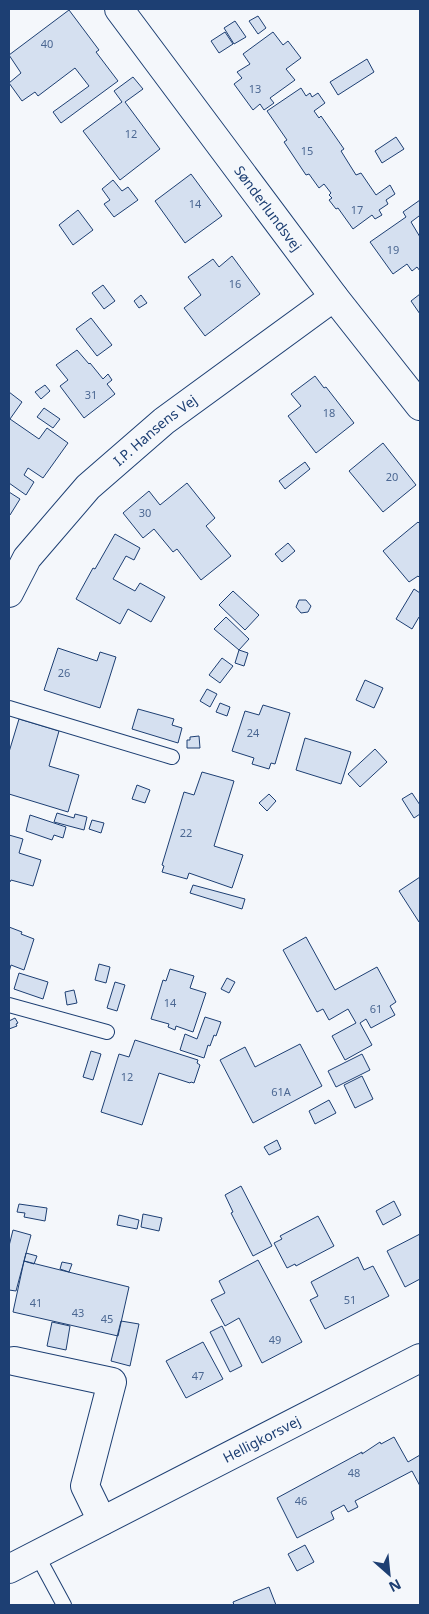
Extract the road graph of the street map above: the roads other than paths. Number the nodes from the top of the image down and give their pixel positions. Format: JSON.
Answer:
{"nodes":[{"id":1,"x":119,"y":9,"type":"edge"},
{"id":2,"x":334,"y":297,"type":"junction"},
{"id":3,"x":420,"y":406,"type":"edge"},
{"id":4,"x":9,"y":593,"type":"edge"},
{"id":5,"x":9,"y":708,"type":"edge"},
{"id":6,"x":172,"y":757,"type":"dead end"},
{"id":7,"x":9,"y":1005,"type":"edge"},
{"id":8,"x":107,"y":1032,"type":"dead end"},
{"id":9,"x":420,"y":1358,"type":"edge"},
{"id":10,"x":14,"y":1361,"type":"dead end"},
{"id":11,"x":102,"y":1521,"type":"junction"},
{"id":12,"x":37,"y":1555,"type":"junction"},
{"id":13,"x":9,"y":1569,"type":"edge"},
{"id":14,"x":64,"y":1605,"type":"edge"}],
"edges":[{"from":1,"to":2,"type":"street","name":"Sønderlundsvej"},
{"from":2,"to":3,"type":"street","name":"Sønderlundsvej"},
{"from":2,"to":4,"type":"street","name":"I.P. Hansens Vej"},
{"from":5,"to":6,"type":"lane"},
{"from":7,"to":8,"type":"lane"},
{"from":9,"to":11,"type":"street","name":"Helligkorsvej"},
{"from":10,"to":11,"type":"street"},
{"from":11,"to":12,"type":"street","name":"Helligkorsvej"},
{"from":12,"to":13,"type":"street","name":"Helligkorsvej"},
{"from":12,"to":14,"type":"lane"}]}
